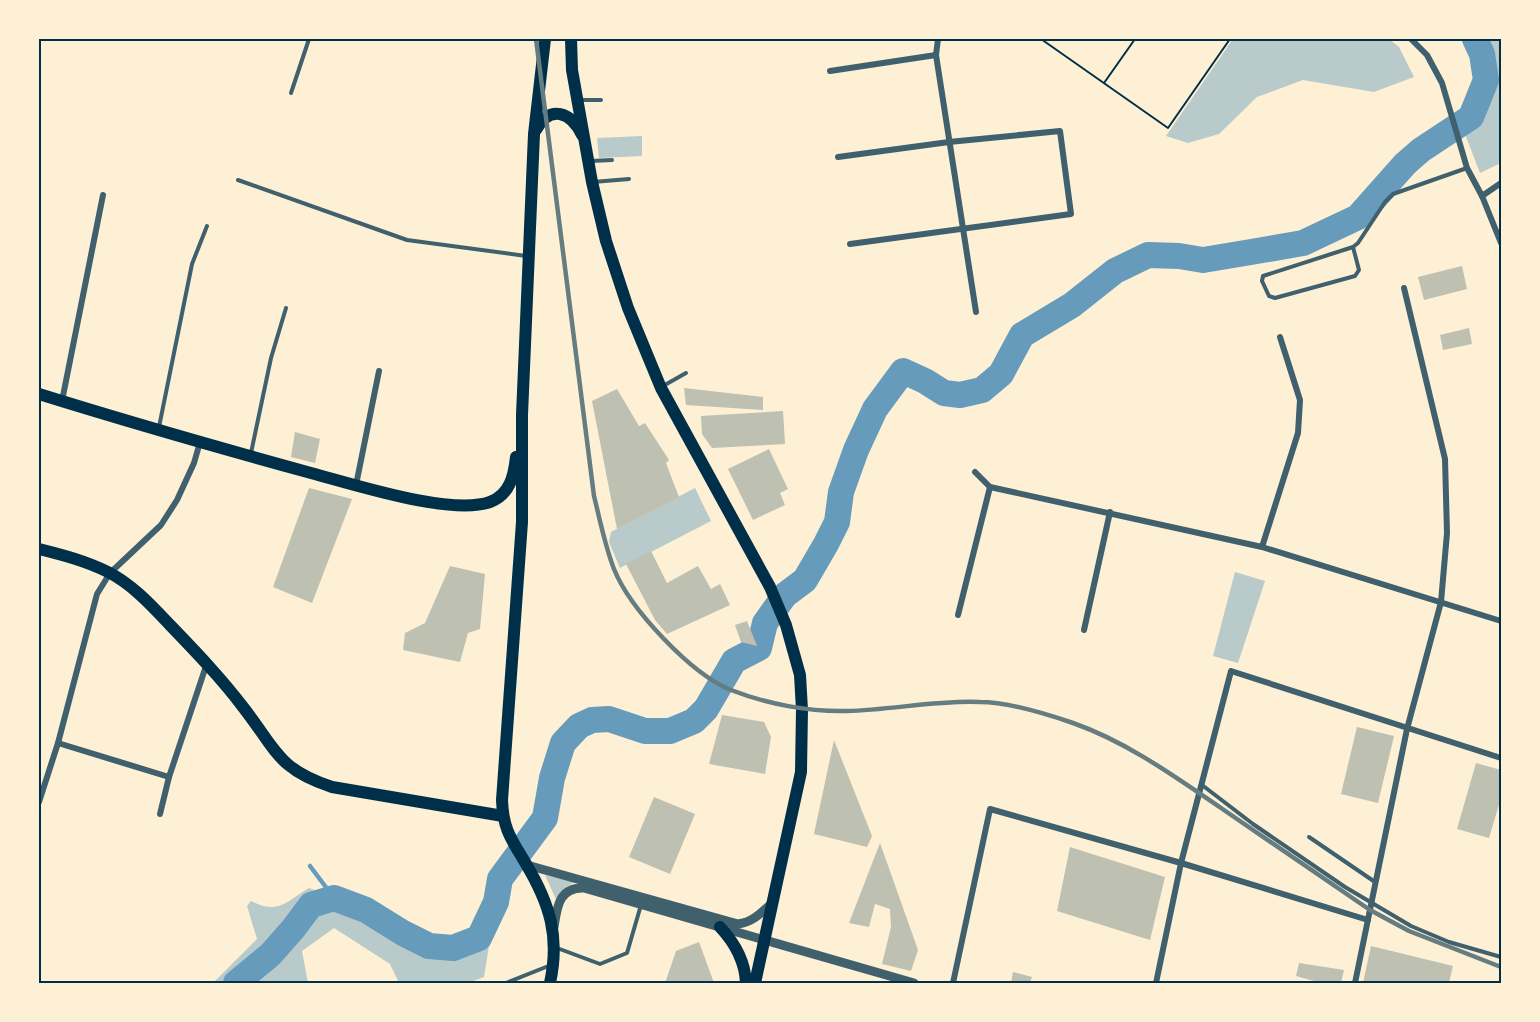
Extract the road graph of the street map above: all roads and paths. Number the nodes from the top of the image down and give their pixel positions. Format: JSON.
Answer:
{"nodes":[{"id":1,"x":309,"y":39,"type":"edge"},
{"id":2,"x":545,"y":39,"type":"edge"},
{"id":3,"x":571,"y":39,"type":"edge"},
{"id":4,"x":938,"y":39,"type":"edge"},
{"id":5,"x":1041,"y":39,"type":"edge"},
{"id":6,"x":1135,"y":39,"type":"edge"},
{"id":7,"x":1230,"y":39,"type":"edge"},
{"id":8,"x":1411,"y":39,"type":"edge"},
{"id":9,"x":936,"y":55,"type":"junction"},
{"id":10,"x":830,"y":71,"type":"dead end"},
{"id":11,"x":1104,"y":83,"type":"junction"},
{"id":12,"x":291,"y":93,"type":"dead end"},
{"id":13,"x":579,"y":100,"type":"junction"},
{"id":14,"x":601,"y":100,"type":"dead end"},
{"id":15,"x":534,"y":134,"type":"junction"},
{"id":16,"x":949,"y":142,"type":"junction"},
{"id":17,"x":586,"y":145,"type":"junction"},
{"id":18,"x":838,"y":157,"type":"dead end"},
{"id":19,"x":612,"y":160,"type":"dead end"},
{"id":20,"x":590,"y":161,"type":"junction"},
{"id":21,"x":1467,"y":168,"type":"junction"},
{"id":22,"x":629,"y":179,"type":"dead end"},
{"id":23,"x":238,"y":180,"type":"dead end"},
{"id":24,"x":592,"y":182,"type":"junction"},
{"id":25,"x":1501,"y":183,"type":"edge"},
{"id":26,"x":103,"y":195,"type":"dead end"},
{"id":27,"x":1482,"y":196,"type":"junction"},
{"id":28,"x":207,"y":226,"type":"dead end"},
{"id":29,"x":963,"y":228,"type":"junction"},
{"id":30,"x":1501,"y":243,"type":"edge"},
{"id":31,"x":850,"y":244,"type":"dead end"},
{"id":32,"x":1353,"y":247,"type":"junction"},
{"id":33,"x":528,"y":256,"type":"junction"},
{"id":34,"x":1404,"y":288,"type":"dead end"},
{"id":35,"x":286,"y":308,"type":"dead end"},
{"id":36,"x":976,"y":312,"type":"dead end"},
{"id":37,"x":1280,"y":337,"type":"dead end"},
{"id":38,"x":379,"y":372,"type":"dead end"},
{"id":39,"x":686,"y":373,"type":"dead end"},
{"id":40,"x":661,"y":388,"type":"junction"},
{"id":41,"x":39,"y":394,"type":"edge"},
{"id":42,"x":62,"y":401,"type":"junction"},
{"id":43,"x":522,"y":415,"type":"junction"},
{"id":44,"x":159,"y":431,"type":"junction"},
{"id":45,"x":200,"y":442,"type":"junction"},
{"id":46,"x":250,"y":456,"type":"junction"},
{"id":47,"x":975,"y":472,"type":"dead end"},
{"id":48,"x":356,"y":485,"type":"junction"},
{"id":49,"x":990,"y":487,"type":"junction"},
{"id":50,"x":1110,"y":512,"type":"junction"},
{"id":51,"x":1262,"y":546,"type":"junction"},
{"id":52,"x":39,"y":549,"type":"edge"},
{"id":53,"x":110,"y":573,"type":"junction"},
{"id":54,"x":1441,"y":602,"type":"junction"},
{"id":55,"x":958,"y":615,"type":"dead end"},
{"id":56,"x":1501,"y":621,"type":"edge"},
{"id":57,"x":1084,"y":630,"type":"dead end"},
{"id":58,"x":207,"y":663,"type":"junction"},
{"id":59,"x":1407,"y":729,"type":"junction"},
{"id":60,"x":58,"y":743,"type":"junction"},
{"id":61,"x":1501,"y":758,"type":"edge"},
{"id":62,"x":169,"y":777,"type":"junction"},
{"id":63,"x":1202,"y":785,"type":"junction"},
{"id":64,"x":39,"y":802,"type":"edge"},
{"id":65,"x":160,"y":814,"type":"dead end"},
{"id":66,"x":503,"y":816,"type":"junction"},
{"id":67,"x":1309,"y":837,"type":"dead end"},
{"id":68,"x":526,"y":863,"type":"junction"},
{"id":69,"x":1182,"y":863,"type":"junction"},
{"id":70,"x":1376,"y":882,"type":"junction"},
{"id":71,"x":772,"y":903,"type":"junction"},
{"id":72,"x":1371,"y":903,"type":"junction"},
{"id":73,"x":641,"y":904,"type":"junction"},
{"id":74,"x":1368,"y":920,"type":"junction"},
{"id":75,"x":720,"y":927,"type":"junction"},
{"id":76,"x":554,"y":930,"type":"junction"},
{"id":77,"x":764,"y":938,"type":"junction"},
{"id":78,"x":555,"y":947,"type":"junction"},
{"id":79,"x":1501,"y":957,"type":"edge"},
{"id":80,"x":554,"y":963,"type":"junction"},
{"id":81,"x":506,"y":983,"type":"edge"},
{"id":82,"x":550,"y":983,"type":"edge"},
{"id":83,"x":746,"y":983,"type":"edge"},
{"id":84,"x":755,"y":983,"type":"edge"},
{"id":85,"x":914,"y":983,"type":"edge"},
{"id":86,"x":953,"y":983,"type":"edge"},
{"id":87,"x":1156,"y":983,"type":"edge"},
{"id":88,"x":1355,"y":983,"type":"edge"}],
"edges":[{"from":1,"to":12,"type":"lane"},
{"from":2,"to":15,"type":"main road"},
{"from":3,"to":13,"type":"main road"},
{"from":4,"to":9,"type":"street"},
{"from":5,"to":11,"type":"path"},
{"from":6,"to":11,"type":"path"},
{"from":7,"to":11,"type":"path"},
{"from":8,"to":21,"type":"street"},
{"from":9,"to":10,"type":"street"},
{"from":9,"to":16,"type":"street"},
{"from":13,"to":14,"type":"lane"},
{"from":13,"to":17,"type":"main road"},
{"from":15,"to":17,"type":"main road"},
{"from":15,"to":33,"type":"main road"},
{"from":16,"to":18,"type":"street"},
{"from":16,"to":29,"type":"street"},
{"from":16,"to":29,"type":"street"},
{"from":17,"to":20,"type":"main road"},
{"from":19,"to":20,"type":"lane"},
{"from":20,"to":24,"type":"main road"},
{"from":21,"to":27,"type":"street"},
{"from":21,"to":32,"type":"lane"},
{"from":22,"to":24,"type":"lane"},
{"from":23,"to":33,"type":"lane"},
{"from":24,"to":40,"type":"main road"},
{"from":25,"to":27,"type":"street"},
{"from":26,"to":42,"type":"street"},
{"from":27,"to":30,"type":"street"},
{"from":28,"to":44,"type":"lane"},
{"from":29,"to":31,"type":"street"},
{"from":29,"to":36,"type":"street"},
{"from":32,"to":32,"type":"lane"},
{"from":33,"to":43,"type":"main road"},
{"from":34,"to":54,"type":"street"},
{"from":35,"to":46,"type":"lane"},
{"from":37,"to":51,"type":"street"},
{"from":38,"to":48,"type":"street"},
{"from":39,"to":40,"type":"lane"},
{"from":40,"to":71,"type":"main road"},
{"from":41,"to":42,"type":"main road"},
{"from":42,"to":44,"type":"main road"},
{"from":43,"to":48,"type":"main road"},
{"from":43,"to":66,"type":"main road"},
{"from":44,"to":45,"type":"main road"},
{"from":45,"to":46,"type":"main road"},
{"from":45,"to":53,"type":"street"},
{"from":46,"to":48,"type":"main road"},
{"from":47,"to":49,"type":"street"},
{"from":49,"to":50,"type":"street"},
{"from":49,"to":55,"type":"street"},
{"from":50,"to":51,"type":"street"},
{"from":50,"to":57,"type":"street"},
{"from":51,"to":54,"type":"street"},
{"from":52,"to":53,"type":"main road"},
{"from":53,"to":58,"type":"main road"},
{"from":53,"to":60,"type":"street"},
{"from":54,"to":56,"type":"street"},
{"from":54,"to":59,"type":"street"},
{"from":58,"to":62,"type":"street"},
{"from":58,"to":66,"type":"main road"},
{"from":59,"to":61,"type":"street"},
{"from":59,"to":63,"type":"street"},
{"from":59,"to":70,"type":"street"},
{"from":60,"to":62,"type":"street"},
{"from":60,"to":64,"type":"street"},
{"from":62,"to":65,"type":"street"},
{"from":63,"to":69,"type":"street"},
{"from":63,"to":72,"type":"lane"},
{"from":66,"to":68,"type":"main road"},
{"from":67,"to":70,"type":"lane"},
{"from":68,"to":71,"type":"street"},
{"from":68,"to":76,"type":"main road"},
{"from":69,"to":74,"type":"street"},
{"from":69,"to":86,"type":"street"},
{"from":69,"to":87,"type":"street"},
{"from":70,"to":72,"type":"street"},
{"from":71,"to":77,"type":"main road"},
{"from":72,"to":74,"type":"street"},
{"from":72,"to":79,"type":"lane"},
{"from":73,"to":75,"type":"street"},
{"from":73,"to":76,"type":"street"},
{"from":73,"to":78,"type":"lane"},
{"from":74,"to":88,"type":"street"},
{"from":75,"to":77,"type":"street"},
{"from":75,"to":83,"type":"main road"},
{"from":76,"to":78,"type":"main road"},
{"from":77,"to":84,"type":"main road"},
{"from":77,"to":85,"type":"street"},
{"from":78,"to":80,"type":"main road"},
{"from":80,"to":81,"type":"lane"},
{"from":80,"to":82,"type":"main road"}]}
